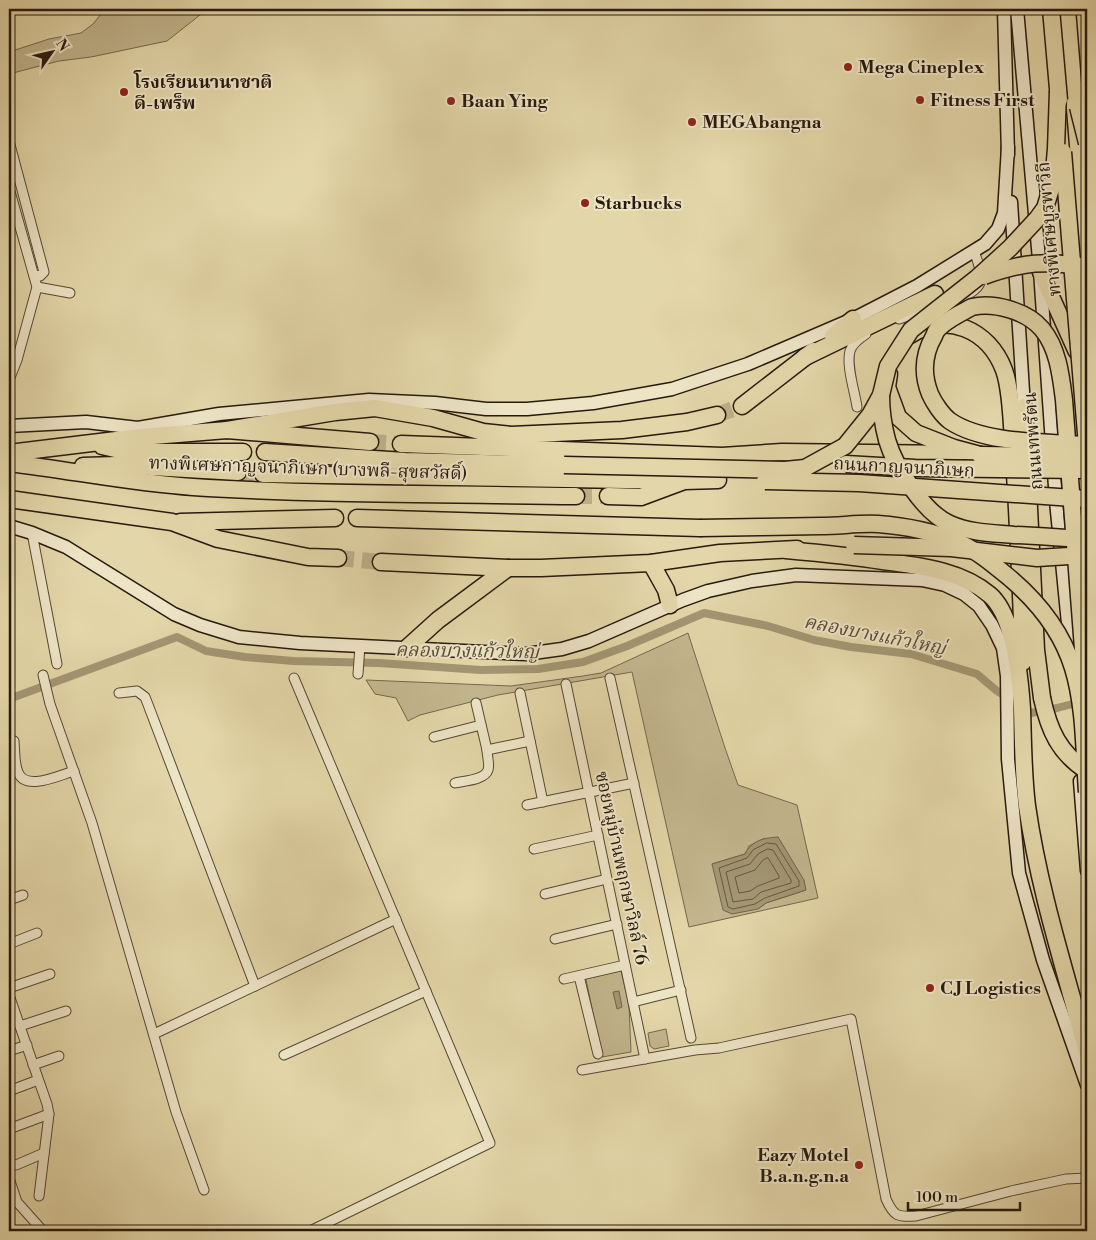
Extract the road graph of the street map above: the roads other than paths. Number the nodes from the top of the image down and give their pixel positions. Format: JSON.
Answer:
{"nodes":[{"id":1,"x":1004,"y":9,"type":"edge"},
{"id":2,"x":1017,"y":9,"type":"edge"},
{"id":3,"x":1048,"y":9,"type":"edge"},
{"id":4,"x":1051,"y":9,"type":"edge"},
{"id":5,"x":1067,"y":9,"type":"edge"},
{"id":6,"x":1073,"y":9,"type":"edge"},
{"id":7,"x":1066,"y":90,"type":"junction"},
{"id":8,"x":9,"y":141,"type":"edge"},
{"id":9,"x":1087,"y":143,"type":"edge"},
{"id":10,"x":1008,"y":147,"type":"junction"},
{"id":11,"x":1087,"y":170,"type":"edge"},
{"id":12,"x":9,"y":188,"type":"edge"},
{"id":13,"x":974,"y":251,"type":"junction"},
{"id":14,"x":1087,"y":257,"type":"edge"},
{"id":15,"x":1087,"y":267,"type":"edge"},
{"id":16,"x":1040,"y":271,"type":"junction"},
{"id":17,"x":34,"y":275,"type":"junction"},
{"id":18,"x":37,"y":287,"type":"junction"},
{"id":19,"x":70,"y":293,"type":"dead end"},
{"id":20,"x":854,"y":320,"type":"junction"},
{"id":21,"x":1076,"y":351,"type":"junction"},
{"id":22,"x":805,"y":357,"type":"junction"},
{"id":23,"x":9,"y":380,"type":"edge"},
{"id":24,"x":881,"y":395,"type":"junction"},
{"id":25,"x":742,"y":406,"type":"tunnel mouth"},
{"id":26,"x":857,"y":407,"type":"dead end"},
{"id":27,"x":1024,"y":407,"type":"junction"},
{"id":28,"x":717,"y":415,"type":"tunnel mouth"},
{"id":29,"x":9,"y":426,"type":"edge"},
{"id":30,"x":226,"y":430,"type":"junction"},
{"id":31,"x":370,"y":442,"type":"tunnel mouth"},
{"id":32,"x":90,"y":444,"type":"junction"},
{"id":33,"x":401,"y":444,"type":"tunnel mouth"},
{"id":34,"x":1087,"y":446,"type":"edge"},
{"id":35,"x":243,"y":452,"type":"dead end"},
{"id":36,"x":265,"y":452,"type":"dead end"},
{"id":37,"x":9,"y":453,"type":"edge"},
{"id":38,"x":980,"y":455,"type":"junction"},
{"id":39,"x":1087,"y":456,"type":"edge"},
{"id":40,"x":846,"y":459,"type":"junction"},
{"id":41,"x":9,"y":463,"type":"edge"},
{"id":42,"x":53,"y":468,"type":"junction"},
{"id":43,"x":1087,"y":470,"type":"edge"},
{"id":44,"x":238,"y":472,"type":"tunnel mouth"},
{"id":45,"x":263,"y":474,"type":"tunnel mouth"},
{"id":46,"x":684,"y":481,"type":"junction"},
{"id":47,"x":576,"y":496,"type":"tunnel mouth"},
{"id":48,"x":608,"y":496,"type":"tunnel mouth"},
{"id":49,"x":9,"y":499,"type":"edge"},
{"id":50,"x":1087,"y":499,"type":"edge"},
{"id":51,"x":1056,"y":501,"type":"junction"},
{"id":52,"x":336,"y":518,"type":"dead end"},
{"id":53,"x":357,"y":518,"type":"dead end"},
{"id":54,"x":172,"y":522,"type":"junction"},
{"id":55,"x":9,"y":526,"type":"edge"},
{"id":56,"x":32,"y":533,"type":"junction"},
{"id":57,"x":1087,"y":539,"type":"edge"},
{"id":58,"x":786,"y":550,"type":"junction"},
{"id":59,"x":1087,"y":555,"type":"edge"},
{"id":60,"x":338,"y":558,"type":"tunnel mouth"},
{"id":61,"x":1037,"y":558,"type":"junction"},
{"id":62,"x":381,"y":562,"type":"tunnel mouth"},
{"id":63,"x":651,"y":563,"type":"junction"},
{"id":64,"x":1087,"y":565,"type":"edge"},
{"id":65,"x":508,"y":568,"type":"junction"},
{"id":66,"x":670,"y":605,"type":"junction"},
{"id":67,"x":360,"y":646,"type":"junction"},
{"id":68,"x":407,"y":648,"type":"junction"},
{"id":69,"x":56,"y":664,"type":"dead end"},
{"id":70,"x":358,"y":674,"type":"dead end"},
{"id":71,"x":43,"y":677,"type":"dead end"},
{"id":72,"x":294,"y":678,"type":"dead end"},
{"id":73,"x":610,"y":678,"type":"dead end"},
{"id":74,"x":1014,"y":680,"type":"junction"},
{"id":75,"x":566,"y":684,"type":"dead end"},
{"id":76,"x":119,"y":693,"type":"dead end"},
{"id":77,"x":520,"y":693,"type":"dead end"},
{"id":78,"x":1087,"y":701,"type":"edge"},
{"id":79,"x":476,"y":703,"type":"dead end"},
{"id":80,"x":481,"y":725,"type":"junction"},
{"id":81,"x":434,"y":737,"type":"dead end"},
{"id":82,"x":14,"y":741,"type":"dead end"},
{"id":83,"x":530,"y":741,"type":"junction"},
{"id":84,"x":487,"y":750,"type":"junction"},
{"id":85,"x":74,"y":771,"type":"junction"},
{"id":86,"x":1087,"y":771,"type":"edge"},
{"id":87,"x":634,"y":782,"type":"junction"},
{"id":88,"x":455,"y":783,"type":"dead end"},
{"id":89,"x":589,"y":792,"type":"junction"},
{"id":90,"x":1087,"y":792,"type":"edge"},
{"id":91,"x":543,"y":802,"type":"junction"},
{"id":92,"x":527,"y":805,"type":"dead end"},
{"id":93,"x":598,"y":835,"type":"junction"},
{"id":94,"x":534,"y":849,"type":"dead end"},
{"id":95,"x":1087,"y":870,"type":"edge"},
{"id":96,"x":607,"y":879,"type":"junction"},
{"id":97,"x":545,"y":894,"type":"dead end"},
{"id":98,"x":23,"y":895,"type":"dead end"},
{"id":99,"x":9,"y":900,"type":"edge"},
{"id":100,"x":396,"y":919,"type":"junction"},
{"id":101,"x":617,"y":924,"type":"junction"},
{"id":102,"x":37,"y":933,"type":"dead end"},
{"id":103,"x":555,"y":939,"type":"dead end"},
{"id":104,"x":9,"y":944,"type":"edge"},
{"id":105,"x":625,"y":965,"type":"junction"},
{"id":106,"x":50,"y":974,"type":"dead end"},
{"id":107,"x":579,"y":976,"type":"junction"},
{"id":108,"x":564,"y":979,"type":"dead end"},
{"id":109,"x":256,"y":986,"type":"junction"},
{"id":110,"x":9,"y":988,"type":"edge"},
{"id":111,"x":681,"y":990,"type":"junction"},
{"id":112,"x":426,"y":991,"type":"junction"},
{"id":113,"x":9,"y":995,"type":"edge"},
{"id":114,"x":633,"y":1002,"type":"junction"},
{"id":115,"x":66,"y":1011,"type":"dead end"},
{"id":116,"x":12,"y":1012,"type":"edge"},
{"id":117,"x":20,"y":1026,"type":"junction"},
{"id":118,"x":154,"y":1034,"type":"junction"},
{"id":119,"x":692,"y":1038,"type":"dead end"},
{"id":120,"x":27,"y":1045,"type":"junction"},
{"id":121,"x":9,"y":1052,"type":"edge"},
{"id":122,"x":1087,"y":1052,"type":"edge"},
{"id":123,"x":598,"y":1054,"type":"dead end"},
{"id":124,"x":60,"y":1056,"type":"dead end"},
{"id":125,"x":284,"y":1056,"type":"dead end"},
{"id":126,"x":645,"y":1059,"type":"junction"},
{"id":127,"x":33,"y":1065,"type":"junction"},
{"id":128,"x":582,"y":1070,"type":"dead end"},
{"id":129,"x":38,"y":1080,"type":"junction"},
{"id":130,"x":1087,"y":1085,"type":"edge"},
{"id":131,"x":9,"y":1091,"type":"edge"},
{"id":132,"x":49,"y":1114,"type":"junction"},
{"id":133,"x":9,"y":1130,"type":"edge"},
{"id":134,"x":44,"y":1154,"type":"junction"},
{"id":135,"x":16,"y":1165,"type":"dead end"},
{"id":136,"x":9,"y":1178,"type":"edge"},
{"id":137,"x":1087,"y":1178,"type":"edge"},
{"id":138,"x":204,"y":1190,"type":"dead end"},
{"id":139,"x":39,"y":1196,"type":"dead end"},
{"id":140,"x":43,"y":1231,"type":"edge"},
{"id":141,"x":310,"y":1231,"type":"edge"}],
"edges":[{"from":1,"to":10,"type":"main road"},
{"from":2,"to":16,"type":"main road","name":"ถนนเทพรัตน"},
{"from":3,"to":21,"type":"highway"},
{"from":4,"to":7,"type":"highway","name":"ทางพิเศษบูรพาวิถี","bridge":true},
{"from":5,"to":7,"type":"highway","name":"ทางพิเศษบูรพาวิถี"},
{"from":6,"to":11,"type":"highway"},
{"from":7,"to":9,"type":"highway","bridge":true},
{"from":7,"to":14,"type":"highway","name":"ทางพิเศษบูรพาวิถี"},
{"from":7,"to":24,"type":"highway","bridge":true},
{"from":7,"to":34,"type":"highway","name":"ทางพิเศษบูรพาวิถี","bridge":true},
{"from":8,"to":17,"type":"street"},
{"from":10,"to":13,"type":"main road"},
{"from":10,"to":27,"type":"main road"},
{"from":12,"to":17,"type":"street"},
{"from":13,"to":20,"type":"main road"},
{"from":13,"to":26,"type":"street"},
{"from":15,"to":22,"type":"highway","bridge":true},
{"from":16,"to":21,"type":"highway"},
{"from":16,"to":51,"type":"main road","name":"ถนนเทพรัตน"},
{"from":17,"to":18,"type":"street"},
{"from":18,"to":19,"type":"street"},
{"from":18,"to":23,"type":"street"},
{"from":20,"to":22,"type":"highway"},
{"from":20,"to":29,"type":"main road"},
{"from":21,"to":50,"type":"highway"},
{"from":22,"to":25,"type":"highway"},
{"from":24,"to":36,"type":"highway","name":"ทางพิเศษกาญจนาภิเษก (บางพลี-สุขสวัสดิ์)","bridge":true},
{"from":24,"to":57,"type":"highway","bridge":true},
{"from":27,"to":51,"type":"main road"},
{"from":27,"to":86,"type":"highway","bridge":true},
{"from":28,"to":30,"type":"highway"},
{"from":30,"to":31,"type":"highway","name":"ทางพิเศษกาญจนาภิเษก (บางพลี-สุขสวัสดิ์)"},
{"from":30,"to":32,"type":"highway","name":"ทางพิเศษกาญจนาภิเษก (บางพลี-สุขสวัสดิ์)"},
{"from":32,"to":35,"type":"highway","name":"ทางพิเศษกาญจนาภิเษก (บางพลี-สุขสวัสดิ์)"},
{"from":32,"to":37,"type":"highway","name":"ทางพิเศษกาญจนาภิเษก (บางพลี-สุขสวัสดิ์)"},
{"from":33,"to":40,"type":"highway","name":"ทางพิเศษกาญจนาภิเษก (บางพลี-สุขสวัสดิ์)"},
{"from":34,"to":78,"type":"highway","bridge":true},
{"from":38,"to":39,"type":"highway","name":"ถนนกาญจนาภิเษก","bridge":true},
{"from":38,"to":40,"type":"highway","name":"ถนนกาญจนาภิเษก"},
{"from":38,"to":74,"type":"highway"},
{"from":40,"to":43,"type":"highway","bridge":true},
{"from":41,"to":42,"type":"highway","name":"ทางพิเศษกาญจนาภิเษก (บางพลี-สุขสวัสดิ์)"},
{"from":42,"to":44,"type":"highway"},
{"from":42,"to":47,"type":"highway","name":"ทางพิเศษกาญจนาภิเษก (บางพลี-สุขสวัสดิ์)"},
{"from":45,"to":46,"type":"highway"},
{"from":46,"to":48,"type":"highway"},
{"from":46,"to":50,"type":"highway","name":"ถนนกาญจนาภิเษก","bridge":true},
{"from":49,"to":54,"type":"highway"},
{"from":51,"to":95,"type":"main road","name":"ถนนเทพรัตน"},
{"from":52,"to":54,"type":"highway"},
{"from":53,"to":90,"type":"highway","bridge":true},
{"from":54,"to":60,"type":"highway"},
{"from":55,"to":56,"type":"main road"},
{"from":56,"to":67,"type":"main road"},
{"from":56,"to":69,"type":"street"},
{"from":58,"to":61,"type":"highway","bridge":true},
{"from":58,"to":63,"type":"highway"},
{"from":58,"to":74,"type":"highway"},
{"from":59,"to":61,"type":"highway","bridge":true},
{"from":61,"to":64,"type":"highway","bridge":true},
{"from":62,"to":65,"type":"highway"},
{"from":63,"to":65,"type":"highway"},
{"from":63,"to":66,"type":"highway"},
{"from":65,"to":68,"type":"highway"},
{"from":66,"to":68,"type":"main road"},
{"from":66,"to":74,"type":"main road"},
{"from":67,"to":68,"type":"main road"},
{"from":67,"to":70,"type":"street"},
{"from":71,"to":85,"type":"street"},
{"from":72,"to":100,"type":"street"},
{"from":73,"to":87,"type":"street"},
{"from":74,"to":122,"type":"highway"},
{"from":74,"to":130,"type":"main road"},
{"from":75,"to":89,"type":"street","name":"ซอยหมู่บ้านพฤกษาวิลล์ 76"},
{"from":76,"to":109,"type":"street"},
{"from":77,"to":83,"type":"street"},
{"from":79,"to":80,"type":"street"},
{"from":80,"to":81,"type":"street"},
{"from":80,"to":84,"type":"street"},
{"from":82,"to":85,"type":"street"},
{"from":83,"to":84,"type":"street"},
{"from":83,"to":91,"type":"street"},
{"from":84,"to":88,"type":"street"},
{"from":85,"to":118,"type":"street"},
{"from":87,"to":89,"type":"street"},
{"from":87,"to":111,"type":"street"},
{"from":89,"to":91,"type":"street"},
{"from":89,"to":93,"type":"street","name":"ซอยหมู่บ้านพฤกษาวิลล์ 76"},
{"from":91,"to":92,"type":"street"},
{"from":93,"to":94,"type":"street"},
{"from":93,"to":96,"type":"street","name":"ซอยหมู่บ้านพฤกษาวิลล์ 76"},
{"from":96,"to":97,"type":"street"},
{"from":96,"to":101,"type":"street","name":"ซอยหมู่บ้านพฤกษาวิลล์ 76"},
{"from":98,"to":99,"type":"street"},
{"from":100,"to":109,"type":"street"},
{"from":100,"to":112,"type":"street"},
{"from":101,"to":103,"type":"street"},
{"from":101,"to":105,"type":"street","name":"ซอยหมู่บ้านพฤกษาวิลล์ 76"},
{"from":102,"to":104,"type":"street"},
{"from":105,"to":107,"type":"street"},
{"from":105,"to":114,"type":"street","name":"ซอยหมู่บ้านพฤกษาวิลล์ 76"},
{"from":106,"to":110,"type":"street"},
{"from":107,"to":108,"type":"street"},
{"from":107,"to":123,"type":"street"},
{"from":109,"to":118,"type":"street"},
{"from":111,"to":114,"type":"street"},
{"from":111,"to":119,"type":"street"},
{"from":112,"to":125,"type":"street"},
{"from":112,"to":141,"type":"street"},
{"from":113,"to":116,"type":"street"},
{"from":114,"to":126,"type":"street","name":"ซอยหมู่บ้านพฤกษาวิลล์ 76"},
{"from":115,"to":117,"type":"street"},
{"from":116,"to":117,"type":"street"},
{"from":117,"to":120,"type":"street"},
{"from":118,"to":138,"type":"street"},
{"from":120,"to":121,"type":"street"},
{"from":120,"to":127,"type":"street"},
{"from":124,"to":127,"type":"street"},
{"from":126,"to":128,"type":"street"},
{"from":126,"to":137,"type":"street"},
{"from":127,"to":129,"type":"street"},
{"from":129,"to":131,"type":"street"},
{"from":129,"to":132,"type":"street"},
{"from":132,"to":133,"type":"street"},
{"from":132,"to":134,"type":"street"},
{"from":134,"to":135,"type":"street"},
{"from":134,"to":139,"type":"street"},
{"from":136,"to":140,"type":"street"}]}
